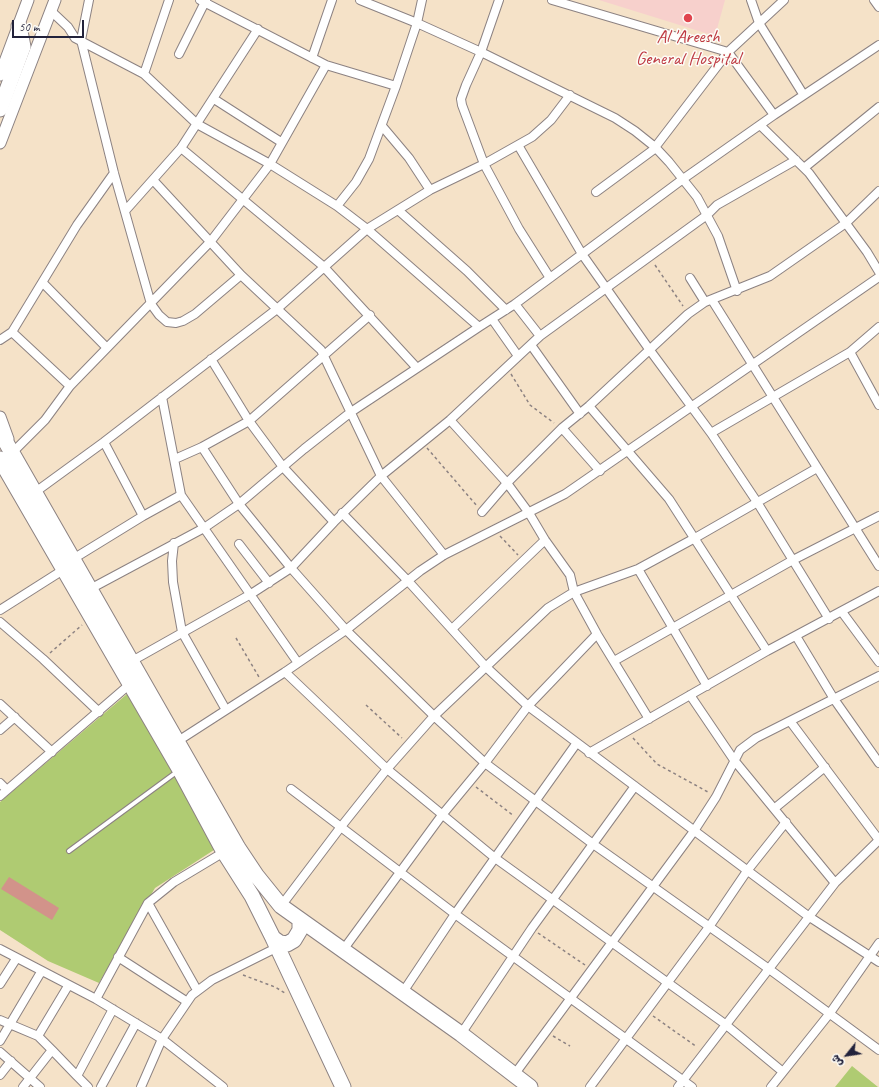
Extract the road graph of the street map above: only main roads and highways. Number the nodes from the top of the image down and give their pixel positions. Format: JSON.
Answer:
{"nodes":[{"id":1,"x":19,"y":26,"type":"road end"},
{"id":2,"x":0,"y":109,"type":"edge"},
{"id":3,"x":0,"y":432,"type":"edge"},
{"id":4,"x":6,"y":456,"type":"edge"},
{"id":5,"x":28,"y":495,"type":"junction"},
{"id":6,"x":300,"y":921,"type":"junction"},
{"id":7,"x":275,"y":943,"type":"junction"},
{"id":8,"x":522,"y":1083,"type":"edge"},
{"id":9,"x":343,"y":1087,"type":"edge"}],
"edges":[{"from":1,"to":2,"type":"highway"},
{"from":3,"to":4,"type":"highway"},
{"from":4,"to":5,"type":"highway"},
{"from":5,"to":6,"type":"highway"},
{"from":5,"to":7,"type":"highway"},
{"from":6,"to":7,"type":"highway"},
{"from":6,"to":8,"type":"highway"},
{"from":7,"to":9,"type":"highway"}]}
